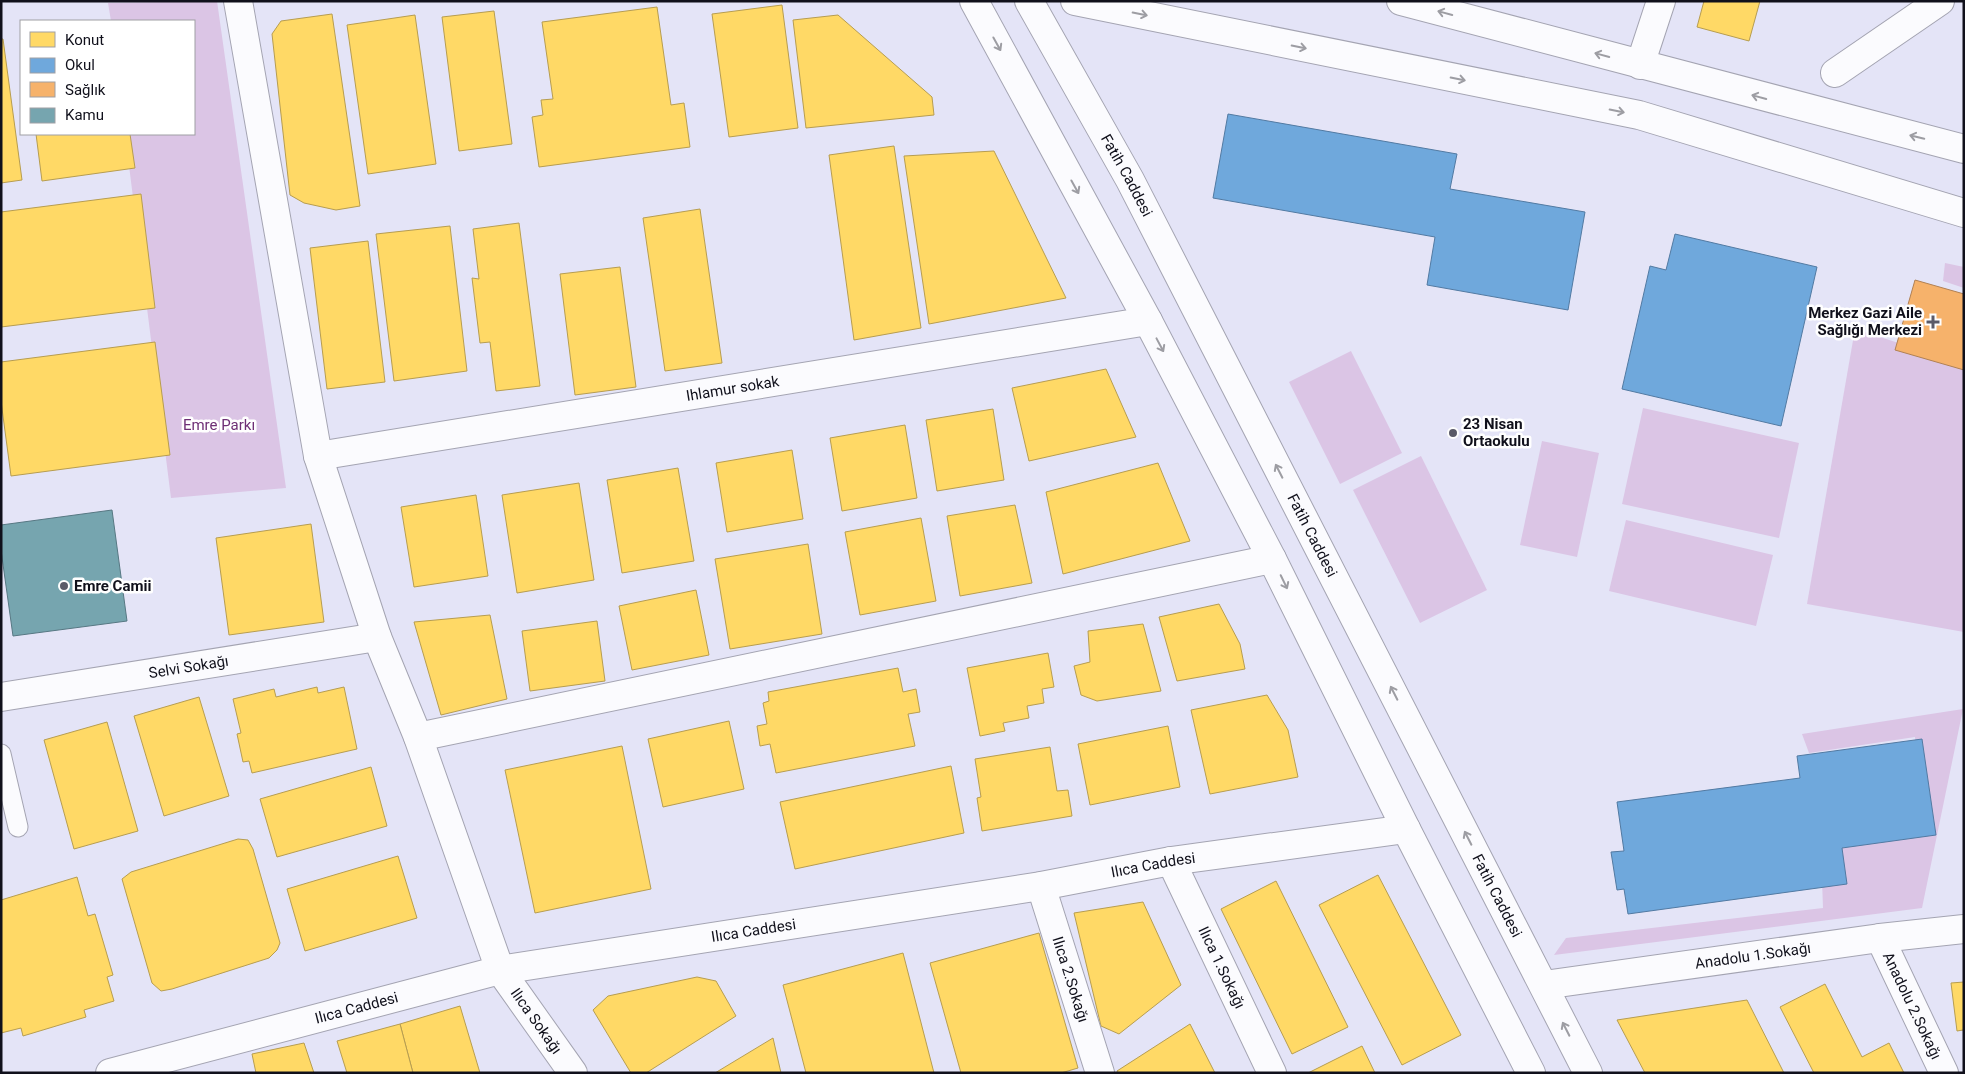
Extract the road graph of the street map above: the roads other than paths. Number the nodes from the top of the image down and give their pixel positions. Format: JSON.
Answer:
{"nodes":[{"id":1,"x":238,"y":1,"type":"edge"},
{"id":2,"x":974,"y":1,"type":"edge"},
{"id":3,"x":1029,"y":1,"type":"edge"},
{"id":4,"x":1074,"y":1,"type":"edge"},
{"id":5,"x":1401,"y":1,"type":"edge"},
{"id":6,"x":1661,"y":1,"type":"edge"},
{"id":7,"x":1940,"y":1,"type":"edge"},
{"id":8,"x":1640,"y":65,"type":"junction"},
{"id":9,"x":1835,"y":73,"type":"dead end"},
{"id":10,"x":1964,"y":149,"type":"edge"},
{"id":11,"x":1964,"y":213,"type":"edge"},
{"id":12,"x":1148,"y":321,"type":"junction"},
{"id":13,"x":318,"y":456,"type":"junction"},
{"id":14,"x":1272,"y":559,"type":"junction"},
{"id":15,"x":377,"y":637,"type":"junction"},
{"id":16,"x":1,"y":697,"type":"edge"},
{"id":17,"x":418,"y":737,"type":"junction"},
{"id":18,"x":1,"y":754,"type":"edge"},
{"id":19,"x":18,"y":827,"type":"dead end"},
{"id":20,"x":1406,"y":829,"type":"junction"},
{"id":21,"x":1171,"y":861,"type":"junction"},
{"id":22,"x":1041,"y":886,"type":"junction"},
{"id":23,"x":1964,"y":929,"type":"edge"},
{"id":24,"x":1880,"y":938,"type":"junction"},
{"id":25,"x":500,"y":970,"type":"junction"},
{"id":26,"x":1544,"y":985,"type":"junction"},
{"id":27,"x":110,"y":1073,"type":"edge"},
{"id":28,"x":573,"y":1073,"type":"edge"},
{"id":29,"x":1100,"y":1073,"type":"edge"},
{"id":30,"x":1272,"y":1073,"type":"edge"},
{"id":31,"x":1531,"y":1073,"type":"edge"},
{"id":32,"x":1588,"y":1073,"type":"edge"},
{"id":33,"x":1944,"y":1073,"type":"edge"}],
"edges":[{"from":1,"to":13,"type":"street","name":"Ilıca Sokağı"},
{"from":2,"to":12,"type":"street","one_way":true},
{"from":26,"to":3,"type":"street","name":"Fatih Caddesi","one_way":true},
{"from":4,"to":11,"type":"street","one_way":true},
{"from":8,"to":5,"type":"street","one_way":true},
{"from":6,"to":8,"type":"street"},
{"from":7,"to":9,"type":"street"},
{"from":10,"to":8,"type":"street","one_way":true},
{"from":12,"to":13,"type":"street","name":"Ihlamur sokak"},
{"from":12,"to":14,"type":"street","one_way":true},
{"from":13,"to":15,"type":"street","name":"Ilıca Sokağı"},
{"from":14,"to":17,"type":"street"},
{"from":14,"to":20,"type":"street","one_way":true},
{"from":15,"to":16,"type":"street","name":"Selvi Sokağı"},
{"from":15,"to":17,"type":"street","name":"Ilıca Sokağı"},
{"from":17,"to":25,"type":"street","name":"Ilıca Sokağı"},
{"from":18,"to":19,"type":"lane"},
{"from":20,"to":21,"type":"street","name":"Ilıca Caddesi"},
{"from":20,"to":31,"type":"street"},
{"from":21,"to":22,"type":"street","name":"Ilıca Caddesi"},
{"from":21,"to":30,"type":"street","name":"Ilıca 1.Sokağı"},
{"from":22,"to":25,"type":"street","name":"Ilıca Caddesi"},
{"from":22,"to":29,"type":"street","name":"Ilıca 2.Sokağı"},
{"from":23,"to":24,"type":"street","name":"Anadolu 1.Sokağı"},
{"from":24,"to":26,"type":"street","name":"Anadolu 1.Sokağı"},
{"from":24,"to":33,"type":"street","name":"Anadolu 2.Sokağı"},
{"from":25,"to":27,"type":"street","name":"Ilıca Caddesi"},
{"from":25,"to":28,"type":"street","name":"Ilıca Sokağı"},
{"from":32,"to":26,"type":"street","name":"Fatih Caddesi","one_way":true}]}
